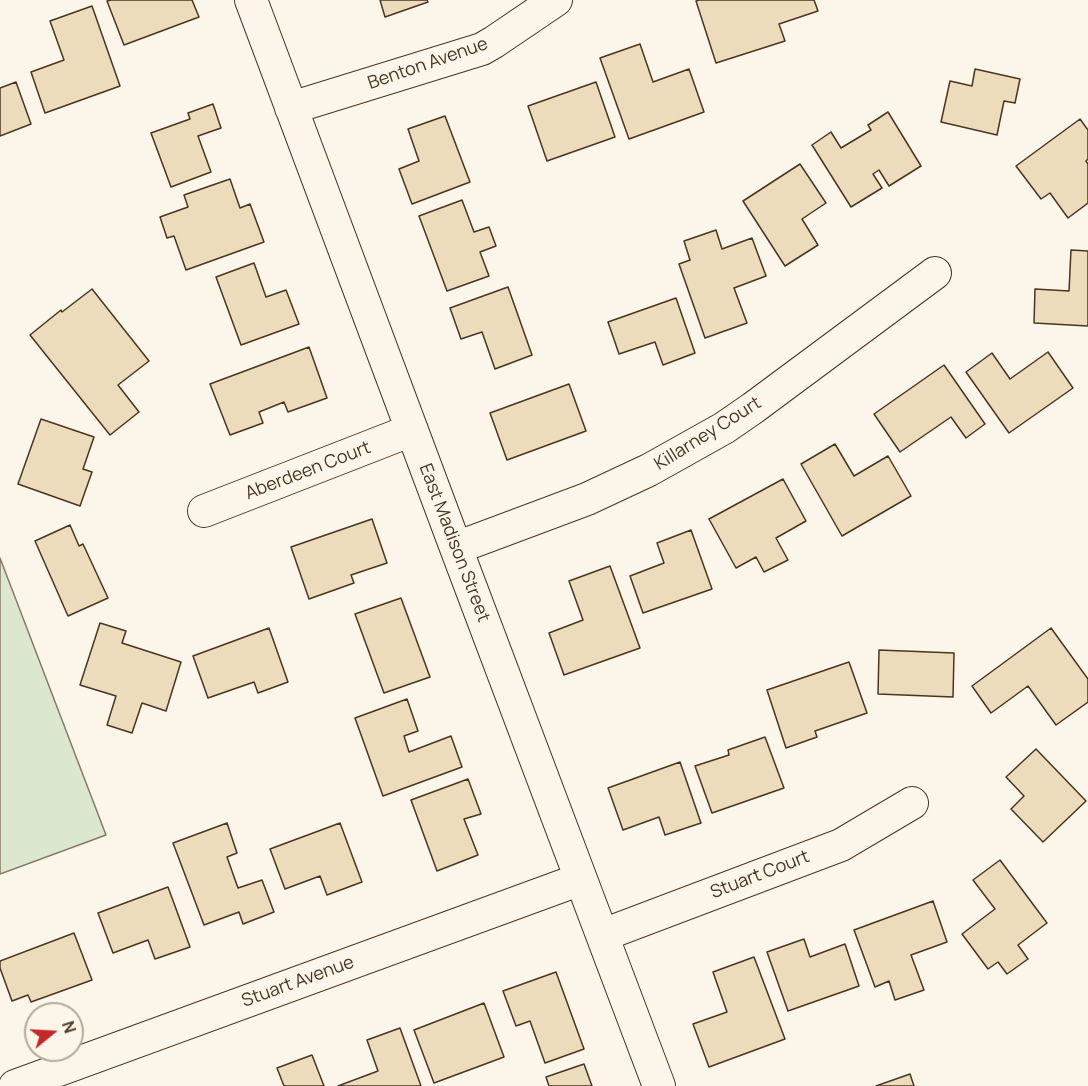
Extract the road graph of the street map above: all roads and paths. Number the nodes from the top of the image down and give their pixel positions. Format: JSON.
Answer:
{"nodes":[{"id":1,"x":251,"y":0,"type":"edge"},
{"id":2,"x":556,"y":0,"type":"edge"},
{"id":3,"x":291,"y":108,"type":"junction"},
{"id":4,"x":935,"y":273,"type":"dead end"},
{"id":5,"x":412,"y":430,"type":"junction"},
{"id":6,"x":204,"y":511,"type":"dead end"},
{"id":7,"x":456,"y":548,"type":"junction"},
{"id":8,"x":912,"y":803,"type":"dead end"},
{"id":9,"x":581,"y":879,"type":"junction"},
{"id":10,"x":603,"y":935,"type":"junction"},
{"id":11,"x":15,"y":1086,"type":"edge"},
{"id":12,"x":659,"y":1086,"type":"edge"}],
"edges":[{"from":1,"to":3,"type":"street","name":"East Madison Street"},
{"from":2,"to":3,"type":"street","name":"Benton Avenue"},
{"from":3,"to":5,"type":"street","name":"East Madison Street"},
{"from":4,"to":7,"type":"street","name":"Killarney Court"},
{"from":5,"to":6,"type":"street","name":"Aberdeen Court"},
{"from":5,"to":7,"type":"street","name":"East Madison Street"},
{"from":7,"to":9,"type":"street","name":"East Madison Street"},
{"from":8,"to":10,"type":"street","name":"Stuart Court"},
{"from":9,"to":10,"type":"street","name":"East Madison Street"},
{"from":9,"to":11,"type":"street","name":"Stuart Avenue"},
{"from":10,"to":12,"type":"street","name":"East Madison Street"}]}
